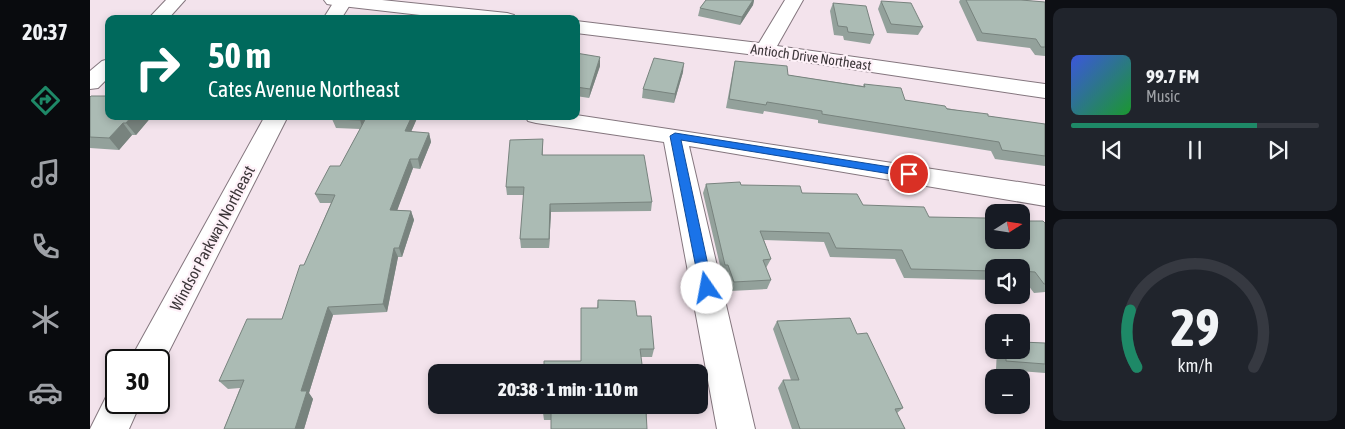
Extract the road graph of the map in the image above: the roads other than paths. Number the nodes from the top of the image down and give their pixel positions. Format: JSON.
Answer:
{"nodes":[{"id":1,"x":176,"y":0,"type":"edge"},
{"id":2,"x":340,"y":0,"type":"edge"},
{"id":3,"x":794,"y":0,"type":"edge"},
{"id":4,"x":161,"y":15,"type":"edge"},
{"id":5,"x":334,"y":15,"type":"edge"},
{"id":6,"x":472,"y":15,"type":"edge"},
{"id":7,"x":580,"y":27,"type":"edge"},
{"id":8,"x":765,"y":50,"type":"junction"},
{"id":9,"x":105,"y":69,"type":"edge"},
{"id":10,"x":90,"y":83,"type":"edge"},
{"id":11,"x":1045,"y":91,"type":"edge"},
{"id":12,"x":275,"y":120,"type":"edge"},
{"id":13,"x":564,"y":120,"type":"edge"},
{"id":14,"x":675,"y":136,"type":"junction"},
{"id":15,"x":1045,"y":196,"type":"edge"},
{"id":16,"x":153,"y":349,"type":"edge"},
{"id":17,"x":117,"y":414,"type":"edge"},
{"id":18,"x":109,"y":429,"type":"edge"},
{"id":19,"x":736,"y":429,"type":"edge"}],
"edges":[{"from":1,"to":4,"type":"street"},
{"from":2,"to":5,"type":"street"},
{"from":2,"to":6,"type":"street"},
{"from":3,"to":8,"type":"street"},
{"from":7,"to":8,"type":"street","name":"Antioch Drive Northeast"},
{"from":8,"to":11,"type":"street","name":"Antioch Drive Northeast"},
{"from":9,"to":10,"type":"street"},
{"from":12,"to":16,"type":"street","name":"Windsor Parkway Northeast"},
{"from":13,"to":14,"type":"street"},
{"from":14,"to":15,"type":"street"},
{"from":14,"to":19,"type":"street"},
{"from":17,"to":18,"type":"street"}]}
